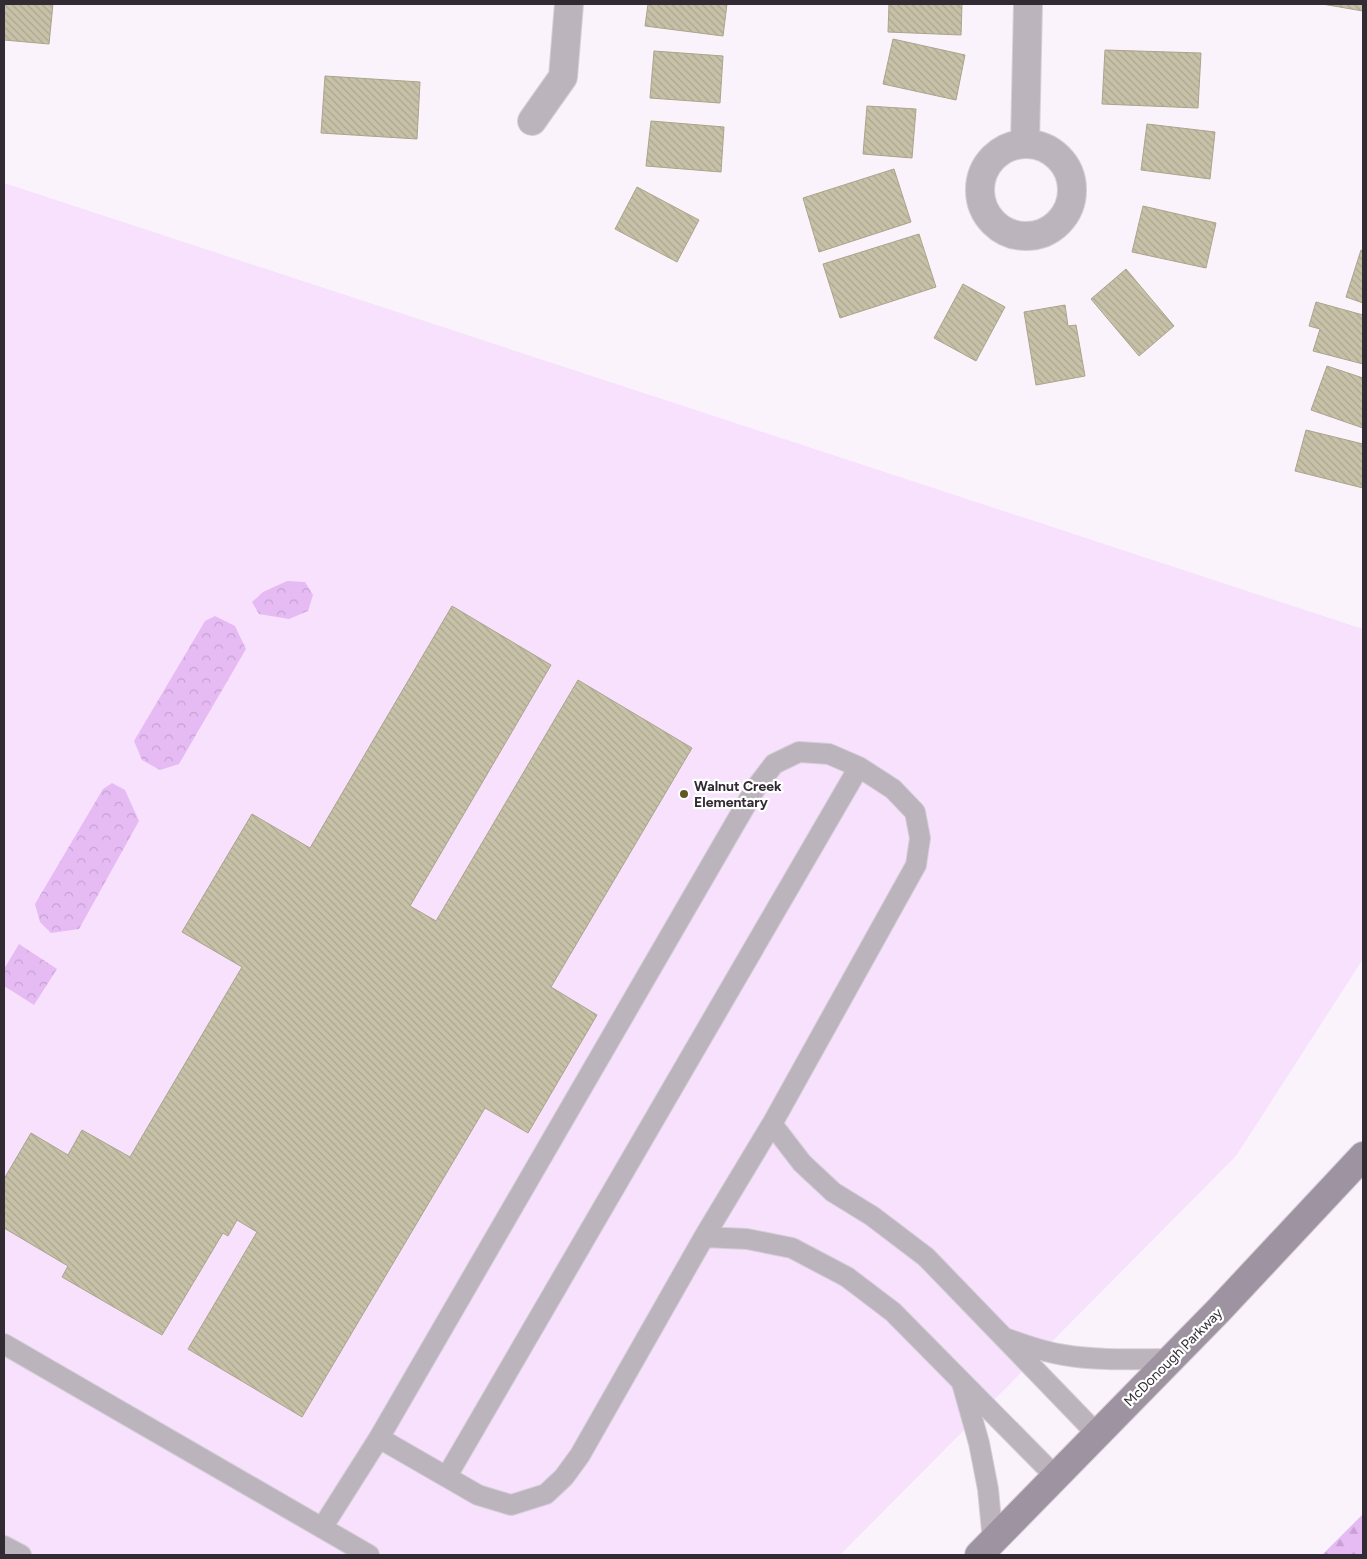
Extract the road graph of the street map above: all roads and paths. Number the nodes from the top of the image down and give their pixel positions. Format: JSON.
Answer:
{"nodes":[{"id":1,"x":568,"y":4,"type":"edge"},
{"id":2,"x":1028,"y":4,"type":"edge"},
{"id":3,"x":532,"y":121,"type":"dead end"},
{"id":4,"x":1025,"y":144,"type":"dead end"},
{"id":5,"x":859,"y":767,"type":"junction"},
{"id":6,"x":772,"y":1124,"type":"junction"},
{"id":7,"x":1363,"y":1156,"type":"edge"},
{"id":8,"x":704,"y":1237,"type":"junction"},
{"id":9,"x":1004,"y":1337,"type":"junction"},
{"id":10,"x":4,"y":1344,"type":"edge"},
{"id":11,"x":1171,"y":1358,"type":"junction"},
{"id":12,"x":961,"y":1381,"type":"junction"},
{"id":13,"x":1097,"y":1434,"type":"junction"},
{"id":14,"x":379,"y":1438,"type":"junction"},
{"id":15,"x":446,"y":1476,"type":"junction"},
{"id":16,"x":1056,"y":1477,"type":"junction"},
{"id":17,"x":322,"y":1528,"type":"junction"},
{"id":18,"x":4,"y":1546,"type":"edge"},
{"id":19,"x":986,"y":1548,"type":"edge"},
{"id":20,"x":21,"y":1555,"type":"edge"},
{"id":21,"x":369,"y":1555,"type":"edge"}],
"edges":[{"from":1,"to":3,"type":"street"},
{"from":2,"to":4,"type":"street"},
{"from":5,"to":6,"type":"lane"},
{"from":5,"to":14,"type":"lane"},
{"from":5,"to":15,"type":"lane"},
{"from":6,"to":8,"type":"lane"},
{"from":6,"to":9,"type":"lane"},
{"from":7,"to":11,"type":"street","name":"McDonough Parkway"},
{"from":8,"to":12,"type":"lane"},
{"from":8,"to":15,"type":"lane"},
{"from":9,"to":11,"type":"lane"},
{"from":9,"to":13,"type":"lane"},
{"from":10,"to":17,"type":"lane"},
{"from":11,"to":13,"type":"street","name":"McDonough Parkway"},
{"from":12,"to":16,"type":"lane"},
{"from":12,"to":19,"type":"lane"},
{"from":13,"to":16,"type":"street","name":"McDonough Parkway"},
{"from":14,"to":15,"type":"lane"},
{"from":14,"to":17,"type":"lane"},
{"from":16,"to":19,"type":"street","name":"McDonough Parkway"},
{"from":17,"to":21,"type":"lane"},
{"from":18,"to":20,"type":"lane"}]}
